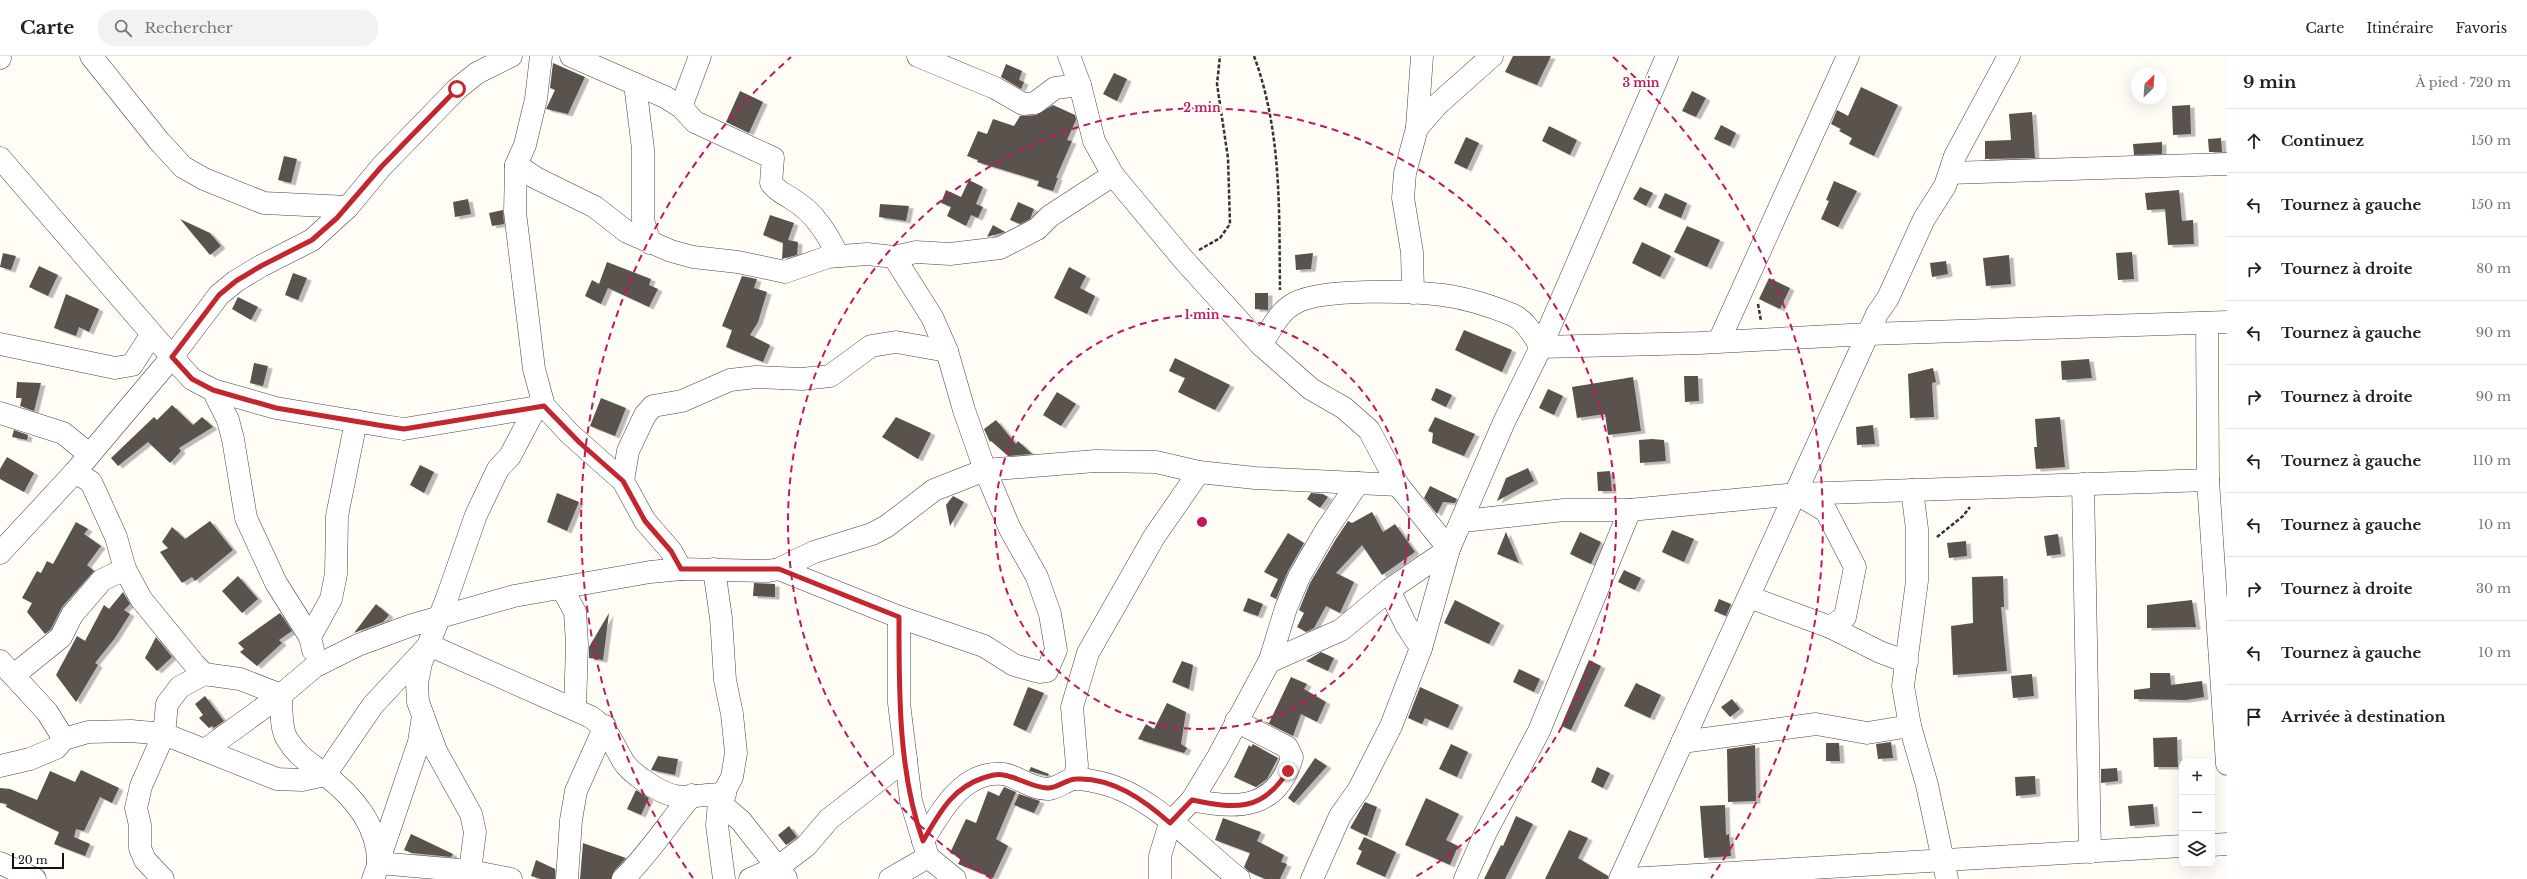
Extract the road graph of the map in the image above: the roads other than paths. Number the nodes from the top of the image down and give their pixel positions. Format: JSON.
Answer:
{"nodes":[{"id":1,"x":91,"y":56,"type":"edge"},
{"id":2,"x":541,"y":56,"type":"edge"},
{"id":3,"x":571,"y":56,"type":"edge"},
{"id":4,"x":700,"y":56,"type":"edge"},
{"id":5,"x":918,"y":56,"type":"edge"},
{"id":6,"x":1069,"y":56,"type":"edge"},
{"id":7,"x":1422,"y":56,"type":"edge"},
{"id":8,"x":1492,"y":56,"type":"edge"},
{"id":9,"x":1667,"y":56,"type":"edge"},
{"id":10,"x":1848,"y":56,"type":"edge"},
{"id":11,"x":2009,"y":56,"type":"edge"},
{"id":12,"x":506,"y":57,"type":"edge"},
{"id":13,"x":634,"y":84,"type":"junction"},
{"id":14,"x":1080,"y":85,"type":"junction"},
{"id":15,"x":681,"y":107,"type":"junction"},
{"id":16,"x":1417,"y":128,"type":"junction"},
{"id":17,"x":0,"y":158,"type":"edge"},
{"id":18,"x":2227,"y":164,"type":"edge"},
{"id":19,"x":516,"y":165,"type":"junction"},
{"id":20,"x":1950,"y":174,"type":"junction"},
{"id":21,"x":1113,"y":175,"type":"junction"},
{"id":22,"x":348,"y":207,"type":"junction"},
{"id":23,"x":650,"y":243,"type":"junction"},
{"id":24,"x":838,"y":256,"type":"junction"},
{"id":25,"x":894,"y":257,"type":"junction"},
{"id":26,"x":1413,"y":293,"type":"junction"},
{"id":27,"x":2217,"y":323,"type":"edge"},
{"id":28,"x":152,"y":334,"type":"junction"},
{"id":29,"x":1869,"y":334,"type":"junction"},
{"id":30,"x":1719,"y":341,"type":"junction"},
{"id":31,"x":0,"y":344,"type":"edge"},
{"id":32,"x":1261,"y":345,"type":"junction"},
{"id":33,"x":1541,"y":346,"type":"junction"},
{"id":34,"x":947,"y":351,"type":"junction"},
{"id":35,"x":172,"y":357,"type":"junction"},
{"id":36,"x":213,"y":390,"type":"junction"},
{"id":37,"x":540,"y":407,"type":"junction"},
{"id":38,"x":0,"y":413,"type":"edge"},
{"id":39,"x":356,"y":421,"type":"junction"},
{"id":40,"x":89,"y":454,"type":"junction"},
{"id":41,"x":985,"y":470,"type":"junction"},
{"id":42,"x":75,"y":472,"type":"junction"},
{"id":43,"x":1199,"y":472,"type":"junction"},
{"id":44,"x":2208,"y":480,"type":"junction"},
{"id":45,"x":623,"y":481,"type":"junction"},
{"id":46,"x":1358,"y":483,"type":"junction"},
{"id":47,"x":2083,"y":484,"type":"junction"},
{"id":48,"x":1398,"y":485,"type":"junction"},
{"id":49,"x":1912,"y":490,"type":"junction"},
{"id":50,"x":1797,"y":494,"type":"junction"},
{"id":51,"x":1630,"y":510,"type":"junction"},
{"id":52,"x":1463,"y":521,"type":"junction"},
{"id":53,"x":1449,"y":549,"type":"junction"},
{"id":54,"x":0,"y":553,"type":"edge"},
{"id":55,"x":125,"y":569,"type":"junction"},
{"id":56,"x":681,"y":569,"type":"junction"},
{"id":57,"x":714,"y":569,"type":"junction"},
{"id":58,"x":779,"y":569,"type":"junction"},
{"id":59,"x":562,"y":588,"type":"junction"},
{"id":60,"x":1389,"y":590,"type":"junction"},
{"id":61,"x":1749,"y":597,"type":"junction"},
{"id":62,"x":440,"y":617,"type":"junction"},
{"id":63,"x":899,"y":617,"type":"junction"},
{"id":64,"x":1830,"y":626,"type":"junction"},
{"id":65,"x":310,"y":637,"type":"junction"},
{"id":66,"x":429,"y":645,"type":"junction"},
{"id":67,"x":1421,"y":648,"type":"junction"},
{"id":68,"x":1269,"y":662,"type":"junction"},
{"id":69,"x":1906,"y":662,"type":"junction"},
{"id":70,"x":314,"y":667,"type":"junction"},
{"id":71,"x":7,"y":668,"type":"edge"},
{"id":72,"x":204,"y":674,"type":"junction"},
{"id":73,"x":281,"y":694,"type":"junction"},
{"id":74,"x":575,"y":709,"type":"junction"},
{"id":75,"x":424,"y":714,"type":"junction"},
{"id":76,"x":1236,"y":721,"type":"junction"},
{"id":77,"x":604,"y":726,"type":"junction"},
{"id":78,"x":1910,"y":726,"type":"junction"},
{"id":79,"x":164,"y":734,"type":"junction"},
{"id":80,"x":64,"y":739,"type":"junction"},
{"id":81,"x":1682,"y":742,"type":"junction"},
{"id":82,"x":205,"y":750,"type":"junction"},
{"id":83,"x":906,"y":759,"type":"junction"},
{"id":84,"x":2227,"y":764,"type":"edge"},
{"id":85,"x":0,"y":766,"type":"edge"},
{"id":86,"x":325,"y":774,"type":"junction"},
{"id":87,"x":1075,"y":779,"type":"junction"},
{"id":88,"x":692,"y":795,"type":"junction"},
{"id":89,"x":722,"y":798,"type":"junction"},
{"id":90,"x":1192,"y":800,"type":"junction"},
{"id":91,"x":1170,"y":823,"type":"junction"},
{"id":92,"x":2227,"y":844,"type":"edge"},
{"id":93,"x":2215,"y":845,"type":"edge"},
{"id":94,"x":2179,"y":846,"type":"edge"},
{"id":95,"x":926,"y":849,"type":"junction"},
{"id":96,"x":2090,"y":852,"type":"junction"},
{"id":97,"x":0,"y":864,"type":"edge"},
{"id":98,"x":1945,"y":870,"type":"edge"},
{"id":99,"x":376,"y":871,"type":"edge"},
{"id":100,"x":782,"y":873,"type":"edge"},
{"id":101,"x":471,"y":875,"type":"edge"},
{"id":102,"x":35,"y":879,"type":"edge"},
{"id":103,"x":163,"y":879,"type":"edge"},
{"id":104,"x":511,"y":879,"type":"edge"},
{"id":105,"x":567,"y":879,"type":"edge"},
{"id":106,"x":623,"y":879,"type":"edge"},
{"id":107,"x":724,"y":879,"type":"edge"},
{"id":108,"x":750,"y":879,"type":"edge"},
{"id":109,"x":890,"y":879,"type":"edge"},
{"id":110,"x":955,"y":879,"type":"edge"},
{"id":111,"x":1160,"y":879,"type":"edge"},
{"id":112,"x":1239,"y":879,"type":"edge"},
{"id":113,"x":1312,"y":879,"type":"edge"},
{"id":114,"x":1465,"y":879,"type":"edge"},
{"id":115,"x":1620,"y":879,"type":"edge"},
{"id":116,"x":1628,"y":879,"type":"edge"}],
"edges":[{"from":1,"to":22,"type":"street"},
{"from":2,"to":19,"type":"street"},
{"from":3,"to":13,"type":"street"},
{"from":4,"to":15,"type":"street"},
{"from":5,"to":14,"type":"street"},
{"from":6,"to":14,"type":"street"},
{"from":7,"to":16,"type":"street"},
{"from":8,"to":16,"type":"street"},
{"from":9,"to":33,"type":"street"},
{"from":10,"to":30,"type":"street"},
{"from":11,"to":20,"type":"street"},
{"from":12,"to":22,"type":"street"},
{"from":13,"to":15,"type":"street"},
{"from":13,"to":23,"type":"street"},
{"from":14,"to":21,"type":"street"},
{"from":15,"to":24,"type":"street"},
{"from":16,"to":26,"type":"street"},
{"from":17,"to":28,"type":"street"},
{"from":18,"to":20,"type":"street"},
{"from":19,"to":23,"type":"street"},
{"from":19,"to":37,"type":"street"},
{"from":20,"to":29,"type":"street"},
{"from":21,"to":25,"type":"street"},
{"from":21,"to":32,"type":"street"},
{"from":22,"to":35,"type":"street"},
{"from":23,"to":24,"type":"street"},
{"from":24,"to":25,"type":"street"},
{"from":25,"to":34,"type":"street"},
{"from":26,"to":32,"type":"street"},
{"from":26,"to":33,"type":"street"},
{"from":27,"to":29,"type":"street"},
{"from":27,"to":44,"type":"street"},
{"from":28,"to":31,"type":"street"},
{"from":28,"to":35,"type":"street"},
{"from":29,"to":30,"type":"street"},
{"from":29,"to":50,"type":"street"},
{"from":30,"to":33,"type":"street"},
{"from":32,"to":48,"type":"street"},
{"from":33,"to":52,"type":"street"},
{"from":34,"to":41,"type":"street"},
{"from":34,"to":45,"type":"street"},
{"from":35,"to":36,"type":"street"},
{"from":35,"to":40,"type":"street"},
{"from":36,"to":39,"type":"street"},
{"from":36,"to":65,"type":"street"},
{"from":37,"to":39,"type":"street"},
{"from":37,"to":45,"type":"street"},
{"from":37,"to":62,"type":"street"},
{"from":38,"to":40,"type":"street"},
{"from":39,"to":65,"type":"street"},
{"from":40,"to":42,"type":"street"},
{"from":41,"to":43,"type":"street"},
{"from":41,"to":58,"type":"street"},
{"from":41,"to":63,"type":"street"},
{"from":42,"to":54,"type":"street"},
{"from":42,"to":55,"type":"street"},
{"from":43,"to":46,"type":"street"},
{"from":43,"to":87,"type":"street"},
{"from":44,"to":47,"type":"street"},
{"from":44,"to":84,"type":"street"},
{"from":45,"to":56,"type":"street"},
{"from":46,"to":48,"type":"street"},
{"from":46,"to":68,"type":"street"},
{"from":47,"to":49,"type":"street"},
{"from":47,"to":96,"type":"street"},
{"from":48,"to":53,"type":"street"},
{"from":49,"to":50,"type":"street"},
{"from":49,"to":69,"type":"street"},
{"from":50,"to":51,"type":"street"},
{"from":50,"to":61,"type":"street"},
{"from":50,"to":64,"type":"street"},
{"from":51,"to":52,"type":"street"},
{"from":51,"to":114,"type":"street"},
{"from":52,"to":53,"type":"street"},
{"from":53,"to":60,"type":"street"},
{"from":53,"to":67,"type":"street"},
{"from":55,"to":71,"type":"street"},
{"from":55,"to":72,"type":"street"},
{"from":56,"to":57,"type":"street"},
{"from":56,"to":59,"type":"street"},
{"from":57,"to":58,"type":"street"},
{"from":57,"to":89,"type":"street"},
{"from":58,"to":63,"type":"street"},
{"from":59,"to":62,"type":"street"},
{"from":59,"to":74,"type":"street"},
{"from":60,"to":67,"type":"street"},
{"from":60,"to":68,"type":"street"},
{"from":61,"to":64,"type":"street"},
{"from":61,"to":81,"type":"street"},
{"from":62,"to":66,"type":"street"},
{"from":62,"to":70,"type":"street"},
{"from":63,"to":83,"type":"street"},
{"from":64,"to":69,"type":"street"},
{"from":65,"to":70,"type":"street"},
{"from":66,"to":74,"type":"street"},
{"from":66,"to":75,"type":"street"},
{"from":66,"to":86,"type":"street"},
{"from":67,"to":113,"type":"street"},
{"from":68,"to":76,"type":"street"},
{"from":69,"to":78,"type":"street"},
{"from":70,"to":73,"type":"street"},
{"from":71,"to":80,"type":"street"},
{"from":72,"to":73,"type":"street"},
{"from":72,"to":79,"type":"street"},
{"from":73,"to":82,"type":"street"},
{"from":73,"to":86,"type":"street"},
{"from":74,"to":77,"type":"street"},
{"from":75,"to":99,"type":"street"},
{"from":75,"to":101,"type":"street"},
{"from":76,"to":90,"type":"street"},
{"from":76,"to":90,"type":"street"},
{"from":77,"to":88,"type":"street"},
{"from":77,"to":105,"type":"street"},
{"from":78,"to":81,"type":"street"},
{"from":78,"to":98,"type":"street"},
{"from":79,"to":80,"type":"street"},
{"from":79,"to":82,"type":"street"},
{"from":79,"to":103,"type":"street"},
{"from":80,"to":85,"type":"street"},
{"from":81,"to":115,"type":"street"},
{"from":82,"to":86,"type":"street"},
{"from":83,"to":95,"type":"street"},
{"from":83,"to":100,"type":"street"},
{"from":86,"to":99,"type":"street"},
{"from":87,"to":91,"type":"street"},
{"from":87,"to":95,"type":"street"},
{"from":88,"to":89,"type":"street"},
{"from":88,"to":106,"type":"street"},
{"from":89,"to":100,"type":"street"},
{"from":89,"to":107,"type":"street"},
{"from":90,"to":91,"type":"street"},
{"from":91,"to":111,"type":"street"},
{"from":91,"to":112,"type":"street"},
{"from":92,"to":93,"type":"street"},
{"from":94,"to":96,"type":"street"},
{"from":95,"to":109,"type":"street"},
{"from":95,"to":110,"type":"street"},
{"from":96,"to":98,"type":"street"},
{"from":97,"to":102,"type":"street"},
{"from":98,"to":116,"type":"street"},
{"from":99,"to":101,"type":"street"},
{"from":100,"to":108,"type":"street"},
{"from":101,"to":104,"type":"street"}]}
